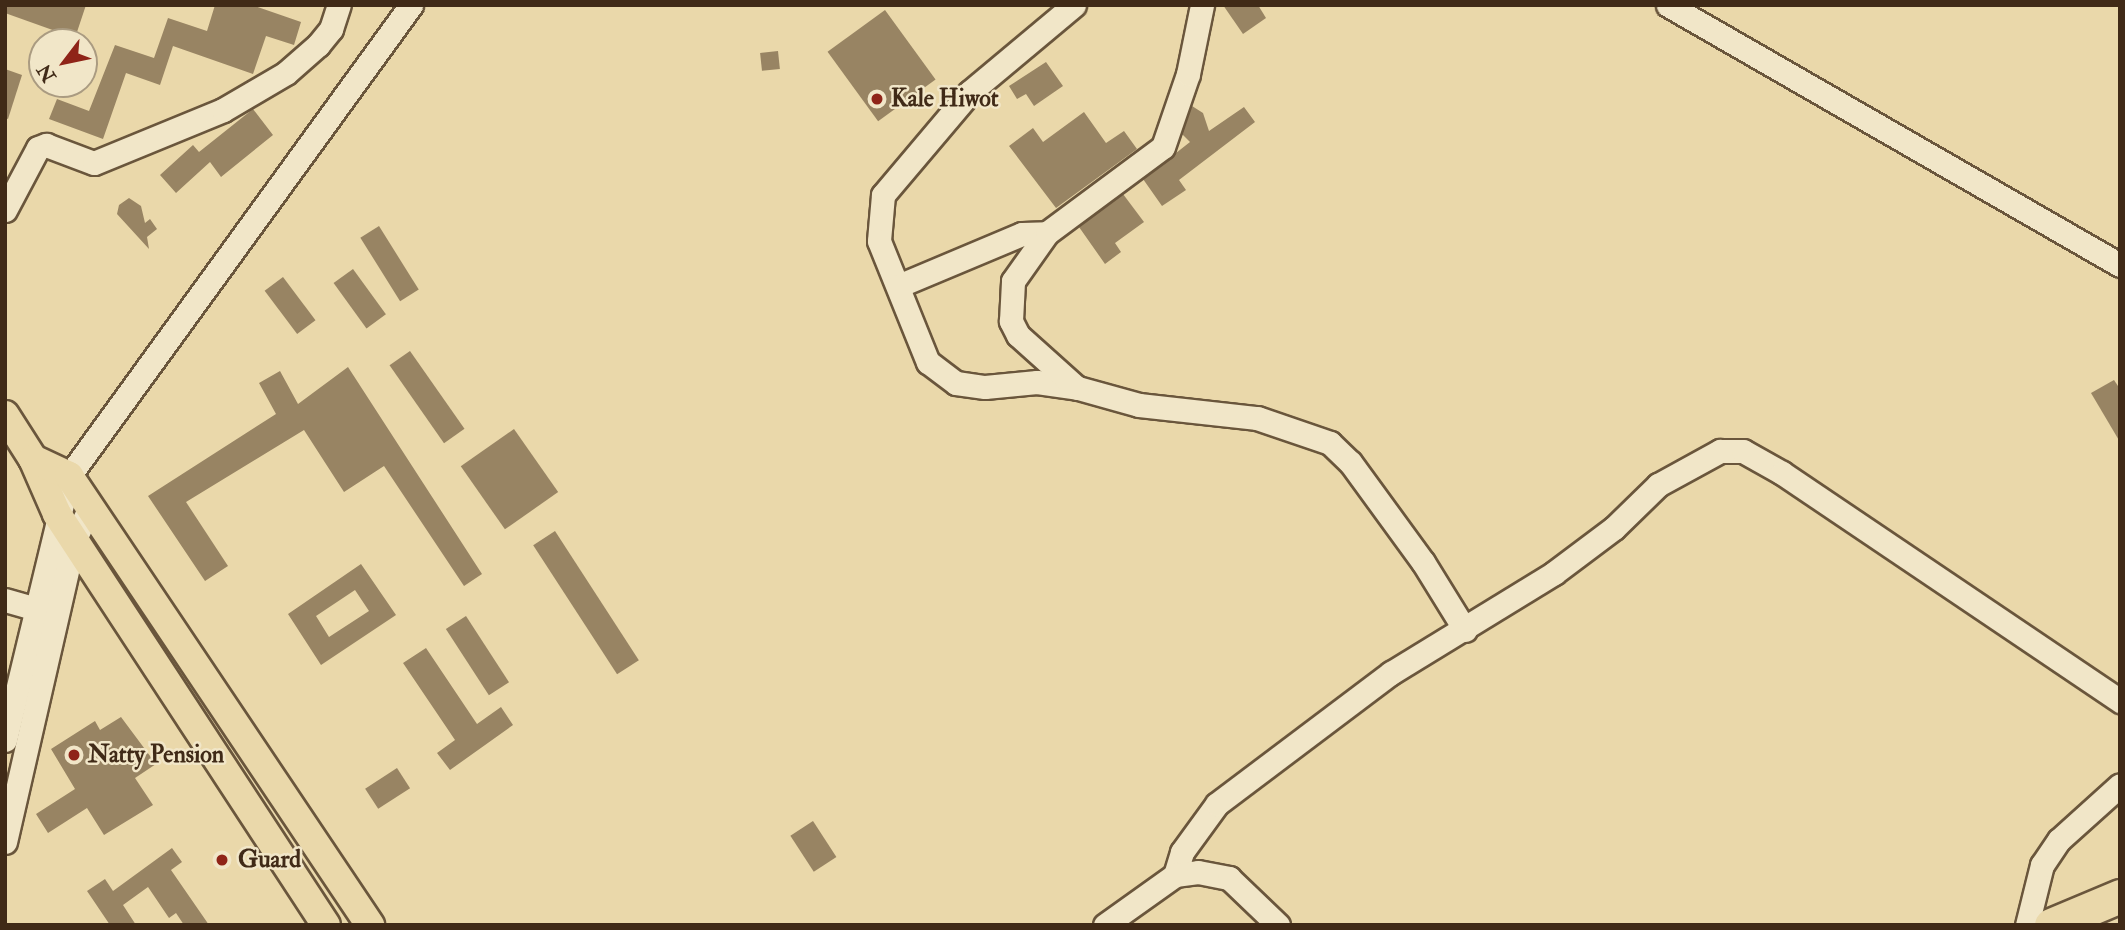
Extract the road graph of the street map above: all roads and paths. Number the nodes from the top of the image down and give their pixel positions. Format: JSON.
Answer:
{"nodes":[{"id":1,"x":339,"y":5,"type":"edge"},
{"id":2,"x":411,"y":5,"type":"edge"},
{"id":3,"x":1074,"y":5,"type":"edge"},
{"id":4,"x":1202,"y":5,"type":"edge"},
{"id":5,"x":1668,"y":5,"type":"edge"},
{"id":6,"x":5,"y":210,"type":"edge"},
{"id":7,"x":1046,"y":233,"type":"junction"},
{"id":8,"x":2120,"y":265,"type":"edge"},
{"id":9,"x":898,"y":286,"type":"junction"},
{"id":10,"x":1078,"y":388,"type":"junction"},
{"id":11,"x":5,"y":415,"type":"edge"},
{"id":12,"x":33,"y":459,"type":"junction"},
{"id":13,"x":69,"y":476,"type":"junction"},
{"id":14,"x":90,"y":506,"type":"junction"},
{"id":15,"x":57,"y":514,"type":"junction"},
{"id":16,"x":74,"y":541,"type":"junction"},
{"id":17,"x":5,"y":600,"type":"edge"},
{"id":18,"x":36,"y":609,"type":"junction"},
{"id":19,"x":1465,"y":630,"type":"junction"},
{"id":20,"x":214,"y":692,"type":"junction"},
{"id":21,"x":2120,"y":701,"type":"edge"},
{"id":22,"x":187,"y":710,"type":"junction"},
{"id":23,"x":5,"y":740,"type":"edge"},
{"id":24,"x":2120,"y":785,"type":"edge"},
{"id":25,"x":5,"y":842,"type":"edge"},
{"id":26,"x":1175,"y":876,"type":"junction"},
{"id":27,"x":2120,"y":896,"type":"edge"},
{"id":28,"x":326,"y":925,"type":"edge"},
{"id":29,"x":370,"y":925,"type":"edge"},
{"id":30,"x":1105,"y":925,"type":"edge"},
{"id":31,"x":1278,"y":925,"type":"edge"},
{"id":32,"x":2027,"y":925,"type":"edge"},
{"id":33,"x":2051,"y":925,"type":"edge"}],
"edges":[{"from":1,"to":6,"type":"street"},
{"from":2,"to":13,"type":"street"},
{"from":3,"to":9,"type":"street"},
{"from":4,"to":7,"type":"street"},
{"from":5,"to":8,"type":"street"},
{"from":7,"to":9,"type":"street"},
{"from":7,"to":10,"type":"street"},
{"from":9,"to":10,"type":"street"},
{"from":10,"to":19,"type":"street"},
{"from":11,"to":12,"type":"main road"},
{"from":12,"to":13,"type":"main road"},
{"from":12,"to":15,"type":"main road"},
{"from":13,"to":14,"type":"main road"},
{"from":13,"to":15,"type":"street"},
{"from":14,"to":16,"type":"street"},
{"from":14,"to":20,"type":"main road"},
{"from":15,"to":16,"type":"main road"},
{"from":15,"to":18,"type":"street"},
{"from":16,"to":22,"type":"main road"},
{"from":16,"to":25,"type":"street"},
{"from":17,"to":18,"type":"street"},
{"from":18,"to":23,"type":"street"},
{"from":19,"to":21,"type":"street"},
{"from":19,"to":26,"type":"street"},
{"from":20,"to":22,"type":"main road"},
{"from":20,"to":29,"type":"main road"},
{"from":22,"to":28,"type":"main road"},
{"from":24,"to":32,"type":"street"},
{"from":26,"to":30,"type":"street"},
{"from":26,"to":31,"type":"street"},
{"from":27,"to":33,"type":"highway"}]}
